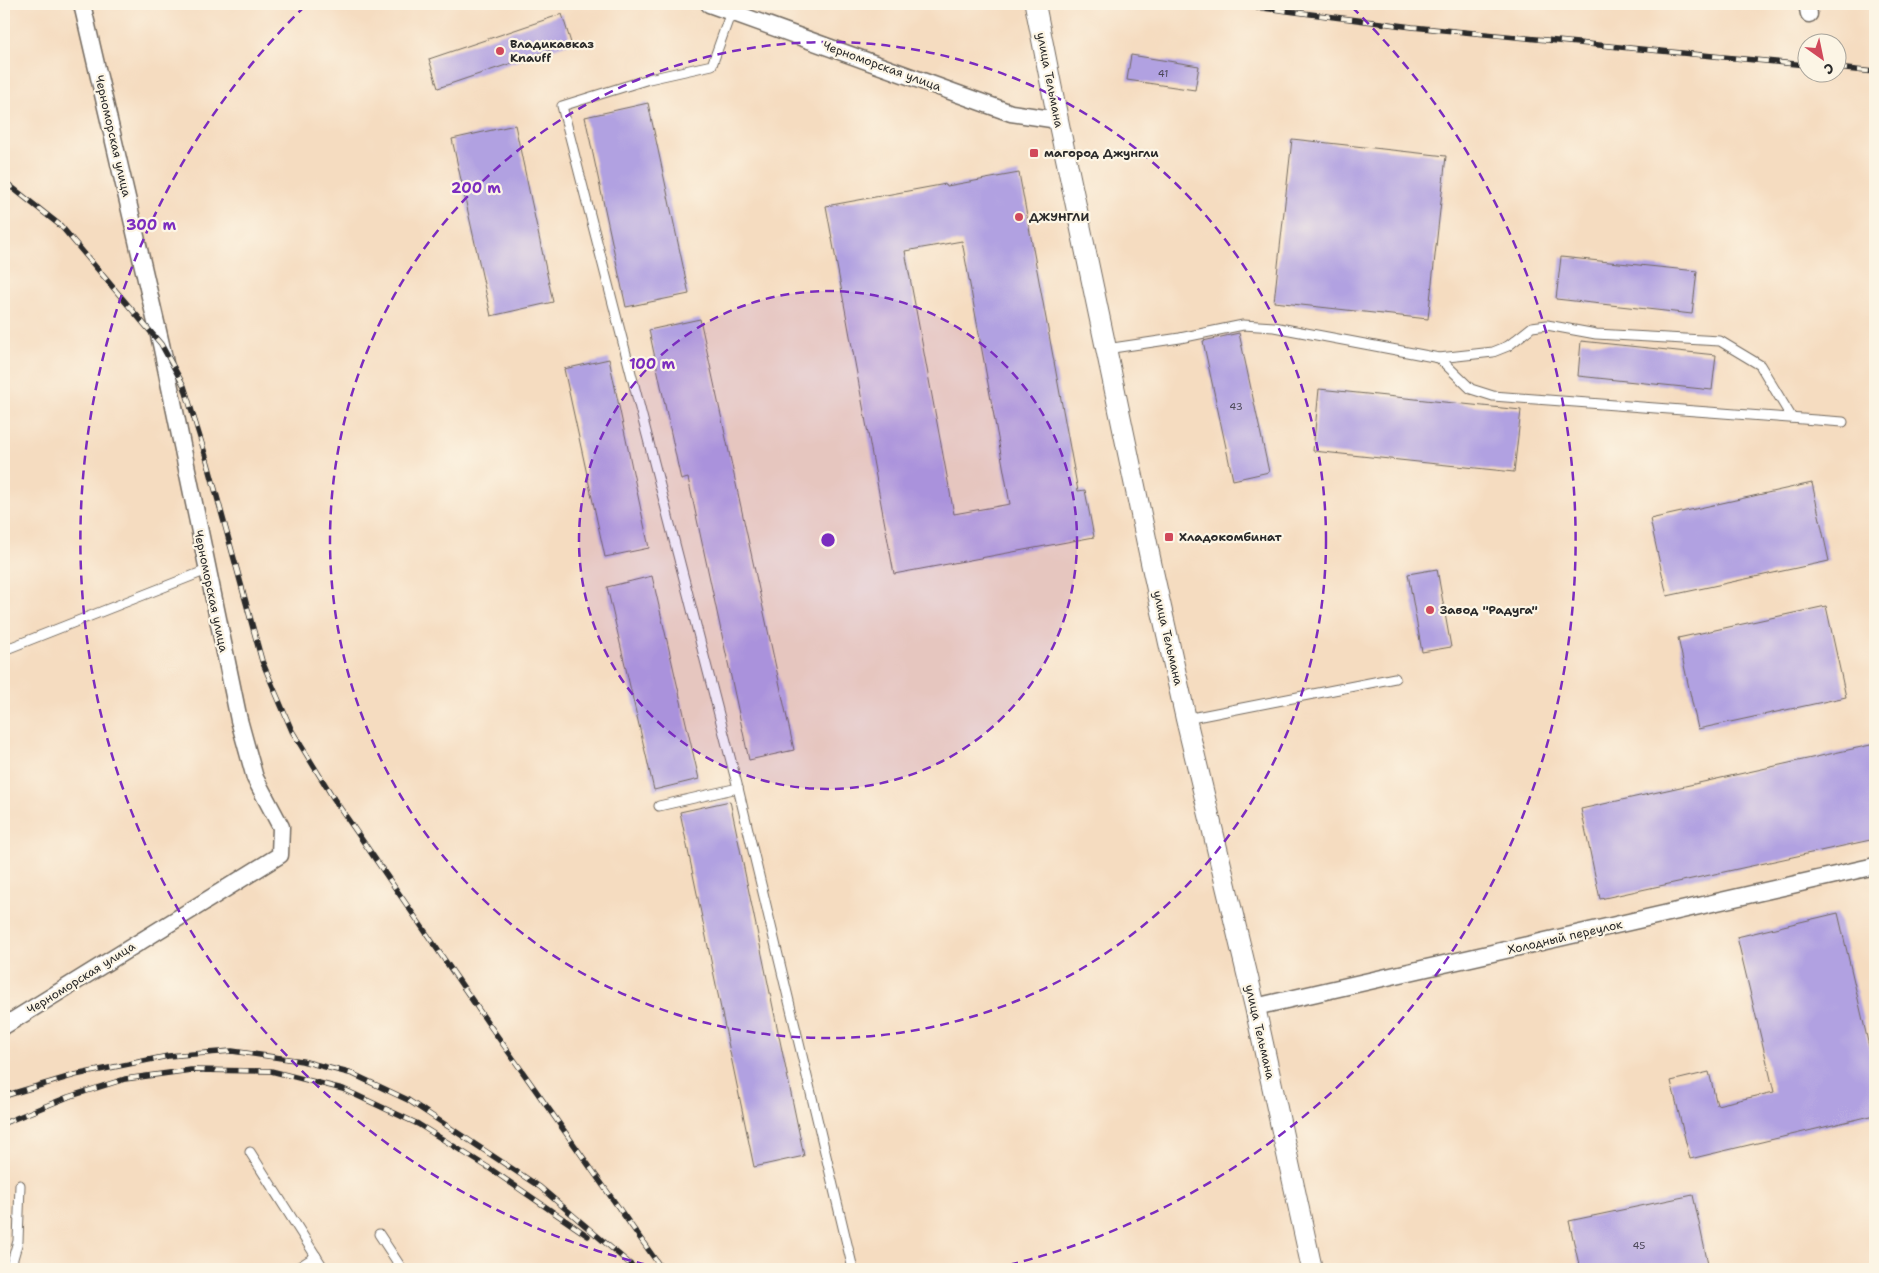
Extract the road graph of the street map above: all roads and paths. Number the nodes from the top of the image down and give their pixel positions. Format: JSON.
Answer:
{"nodes":[{"id":1,"x":82,"y":4,"type":"edge"},
{"id":2,"x":709,"y":4,"type":"edge"},
{"id":3,"x":1035,"y":4,"type":"edge"},
{"id":4,"x":731,"y":12,"type":"junction"},
{"id":5,"x":1058,"y":120,"type":"junction"},
{"id":6,"x":1106,"y":349,"type":"junction"},
{"id":7,"x":1440,"y":358,"type":"junction"},
{"id":8,"x":1792,"y":418,"type":"junction"},
{"id":9,"x":1843,"y":422,"type":"dead end"},
{"id":10,"x":207,"y":570,"type":"junction"},
{"id":11,"x":4,"y":650,"type":"edge"},
{"id":12,"x":1395,"y":678,"type":"dead end"},
{"id":13,"x":1186,"y":718,"type":"junction"},
{"id":14,"x":738,"y":788,"type":"junction"},
{"id":15,"x":659,"y":806,"type":"dead end"},
{"id":16,"x":1875,"y":866,"type":"edge"},
{"id":17,"x":1255,"y":1007,"type":"junction"},
{"id":18,"x":4,"y":1026,"type":"edge"},
{"id":19,"x":250,"y":1152,"type":"dead end"},
{"id":20,"x":20,"y":1185,"type":"dead end"},
{"id":21,"x":379,"y":1234,"type":"dead end"},
{"id":22,"x":316,"y":1256,"type":"junction"},
{"id":23,"x":10,"y":1269,"type":"edge"},
{"id":24,"x":296,"y":1269,"type":"edge"},
{"id":25,"x":324,"y":1269,"type":"edge"},
{"id":26,"x":402,"y":1269,"type":"edge"},
{"id":27,"x":853,"y":1269,"type":"edge"},
{"id":28,"x":1312,"y":1269,"type":"edge"}],
"edges":[{"from":1,"to":10,"type":"street","name":"Черноморская улица"},
{"from":2,"to":4,"type":"street","name":"Черноморская улица"},
{"from":3,"to":5,"type":"street","name":"улица Тельмана"},
{"from":4,"to":5,"type":"street","name":"Черноморская улица"},
{"from":4,"to":14,"type":"lane"},
{"from":5,"to":6,"type":"street","name":"улица Тельмана"},
{"from":6,"to":7,"type":"lane"},
{"from":6,"to":13,"type":"street","name":"улица Тельмана"},
{"from":7,"to":8,"type":"lane"},
{"from":7,"to":8,"type":"lane"},
{"from":8,"to":9,"type":"lane"},
{"from":10,"to":11,"type":"lane"},
{"from":10,"to":18,"type":"street","name":"Черноморская улица"},
{"from":12,"to":13,"type":"lane"},
{"from":13,"to":17,"type":"street","name":"улица Тельмана"},
{"from":14,"to":15,"type":"lane"},
{"from":14,"to":27,"type":"lane"},
{"from":16,"to":17,"type":"street","name":"Холодный переулок"},
{"from":17,"to":28,"type":"street","name":"улица Тельмана"},
{"from":19,"to":22,"type":"lane"},
{"from":20,"to":23,"type":"lane"},
{"from":21,"to":26,"type":"lane"},
{"from":22,"to":24,"type":"lane"},
{"from":22,"to":25,"type":"lane"}]}
